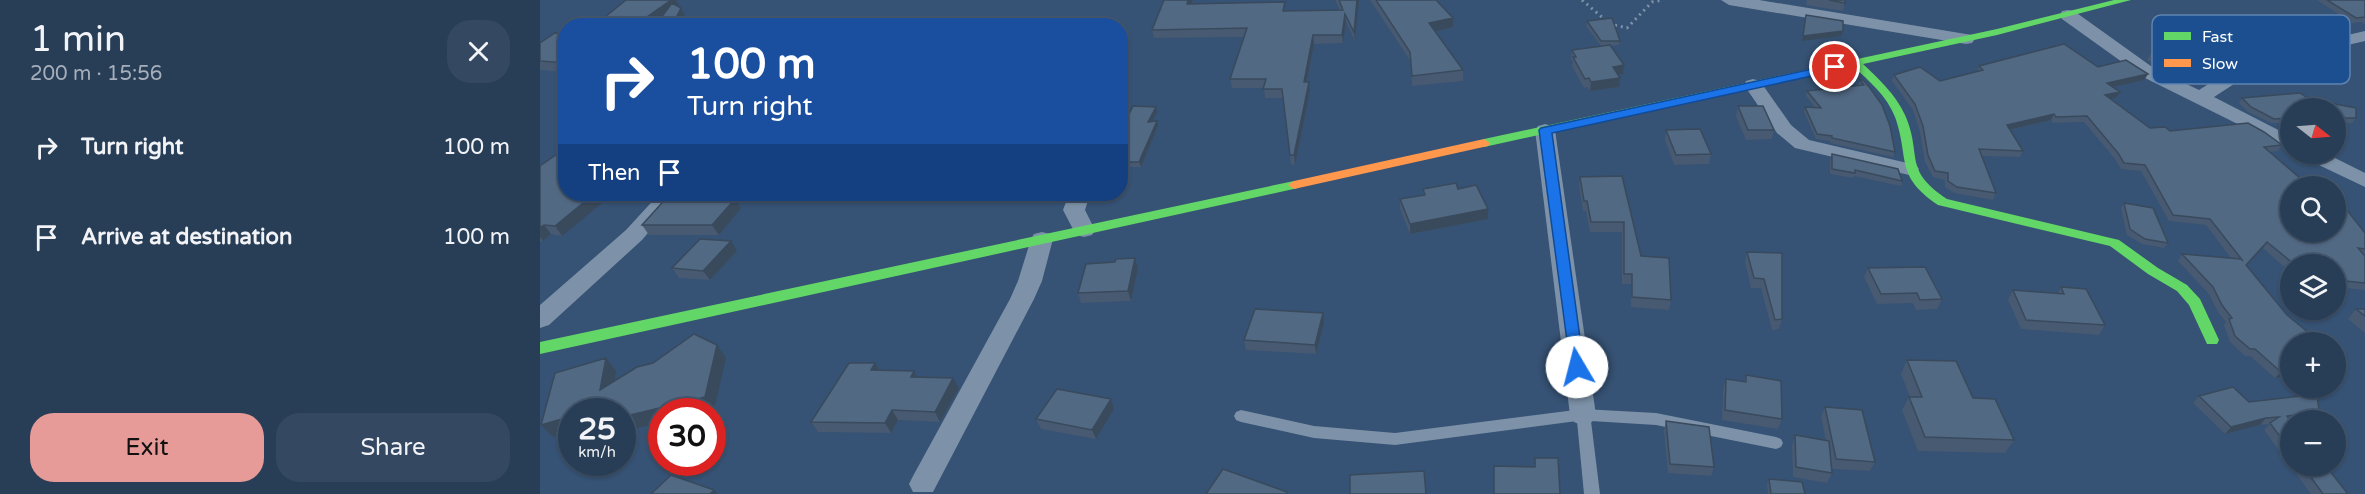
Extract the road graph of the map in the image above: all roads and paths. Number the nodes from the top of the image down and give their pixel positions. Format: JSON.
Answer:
{"nodes":[{"id":1,"x":1582,"y":0,"type":"edge"},
{"id":2,"x":1663,"y":0,"type":"edge"},
{"id":3,"x":1729,"y":0,"type":"edge"},
{"id":4,"x":2126,"y":0,"type":"edge"},
{"id":5,"x":2068,"y":15,"type":"junction"},
{"id":6,"x":2365,"y":36,"type":"edge"},
{"id":7,"x":1966,"y":39,"type":"junction"},
{"id":8,"x":2350,"y":39,"type":"edge"},
{"id":9,"x":1856,"y":63,"type":"junction"},
{"id":10,"x":2152,"y":74,"type":"edge"},
{"id":11,"x":2172,"y":84,"type":"edge"},
{"id":12,"x":2221,"y":84,"type":"edge"},
{"id":13,"x":1753,"y":85,"type":"junction"},
{"id":14,"x":2200,"y":97,"type":"junction"},
{"id":15,"x":1545,"y":130,"type":"junction"},
{"id":16,"x":2280,"y":139,"type":"edge"},
{"id":17,"x":2331,"y":164,"type":"edge"},
{"id":18,"x":1909,"y":169,"type":"junction"},
{"id":19,"x":2365,"y":181,"type":"edge"},
{"id":20,"x":664,"y":201,"type":"edge"},
{"id":21,"x":1077,"y":201,"type":"edge"},
{"id":22,"x":1084,"y":230,"type":"junction"},
{"id":23,"x":1042,"y":239,"type":"junction"},
{"id":24,"x":540,"y":319,"type":"edge"},
{"id":25,"x":2212,"y":340,"type":"dead end"},
{"id":26,"x":540,"y":348,"type":"edge"},
{"id":27,"x":1583,"y":415,"type":"junction"},
{"id":28,"x":1241,"y":416,"type":"dead end"},
{"id":29,"x":1776,"y":443,"type":"dead end"},
{"id":30,"x":923,"y":484,"type":"dead end"},
{"id":31,"x":1593,"y":494,"type":"edge"}],
"edges":[{"from":1,"to":2,"type":"path"},
{"from":3,"to":7,"type":"street"},
{"from":4,"to":5,"type":"street"},
{"from":5,"to":7,"type":"street"},
{"from":5,"to":10,"type":"street"},
{"from":6,"to":8,"type":"street"},
{"from":7,"to":9,"type":"street"},
{"from":9,"to":13,"type":"street"},
{"from":9,"to":18,"type":"street"},
{"from":11,"to":14,"type":"street"},
{"from":12,"to":14,"type":"street"},
{"from":13,"to":15,"type":"street"},
{"from":13,"to":18,"type":"street"},
{"from":14,"to":16,"type":"street"},
{"from":15,"to":22,"type":"street"},
{"from":15,"to":27,"type":"street"},
{"from":17,"to":19,"type":"street"},
{"from":18,"to":25,"type":"street"},
{"from":20,"to":24,"type":"street"},
{"from":21,"to":22,"type":"street"},
{"from":22,"to":23,"type":"street"},
{"from":23,"to":26,"type":"street"},
{"from":23,"to":30,"type":"street"},
{"from":27,"to":28,"type":"lane"},
{"from":27,"to":29,"type":"lane"},
{"from":27,"to":31,"type":"lane"}]}
